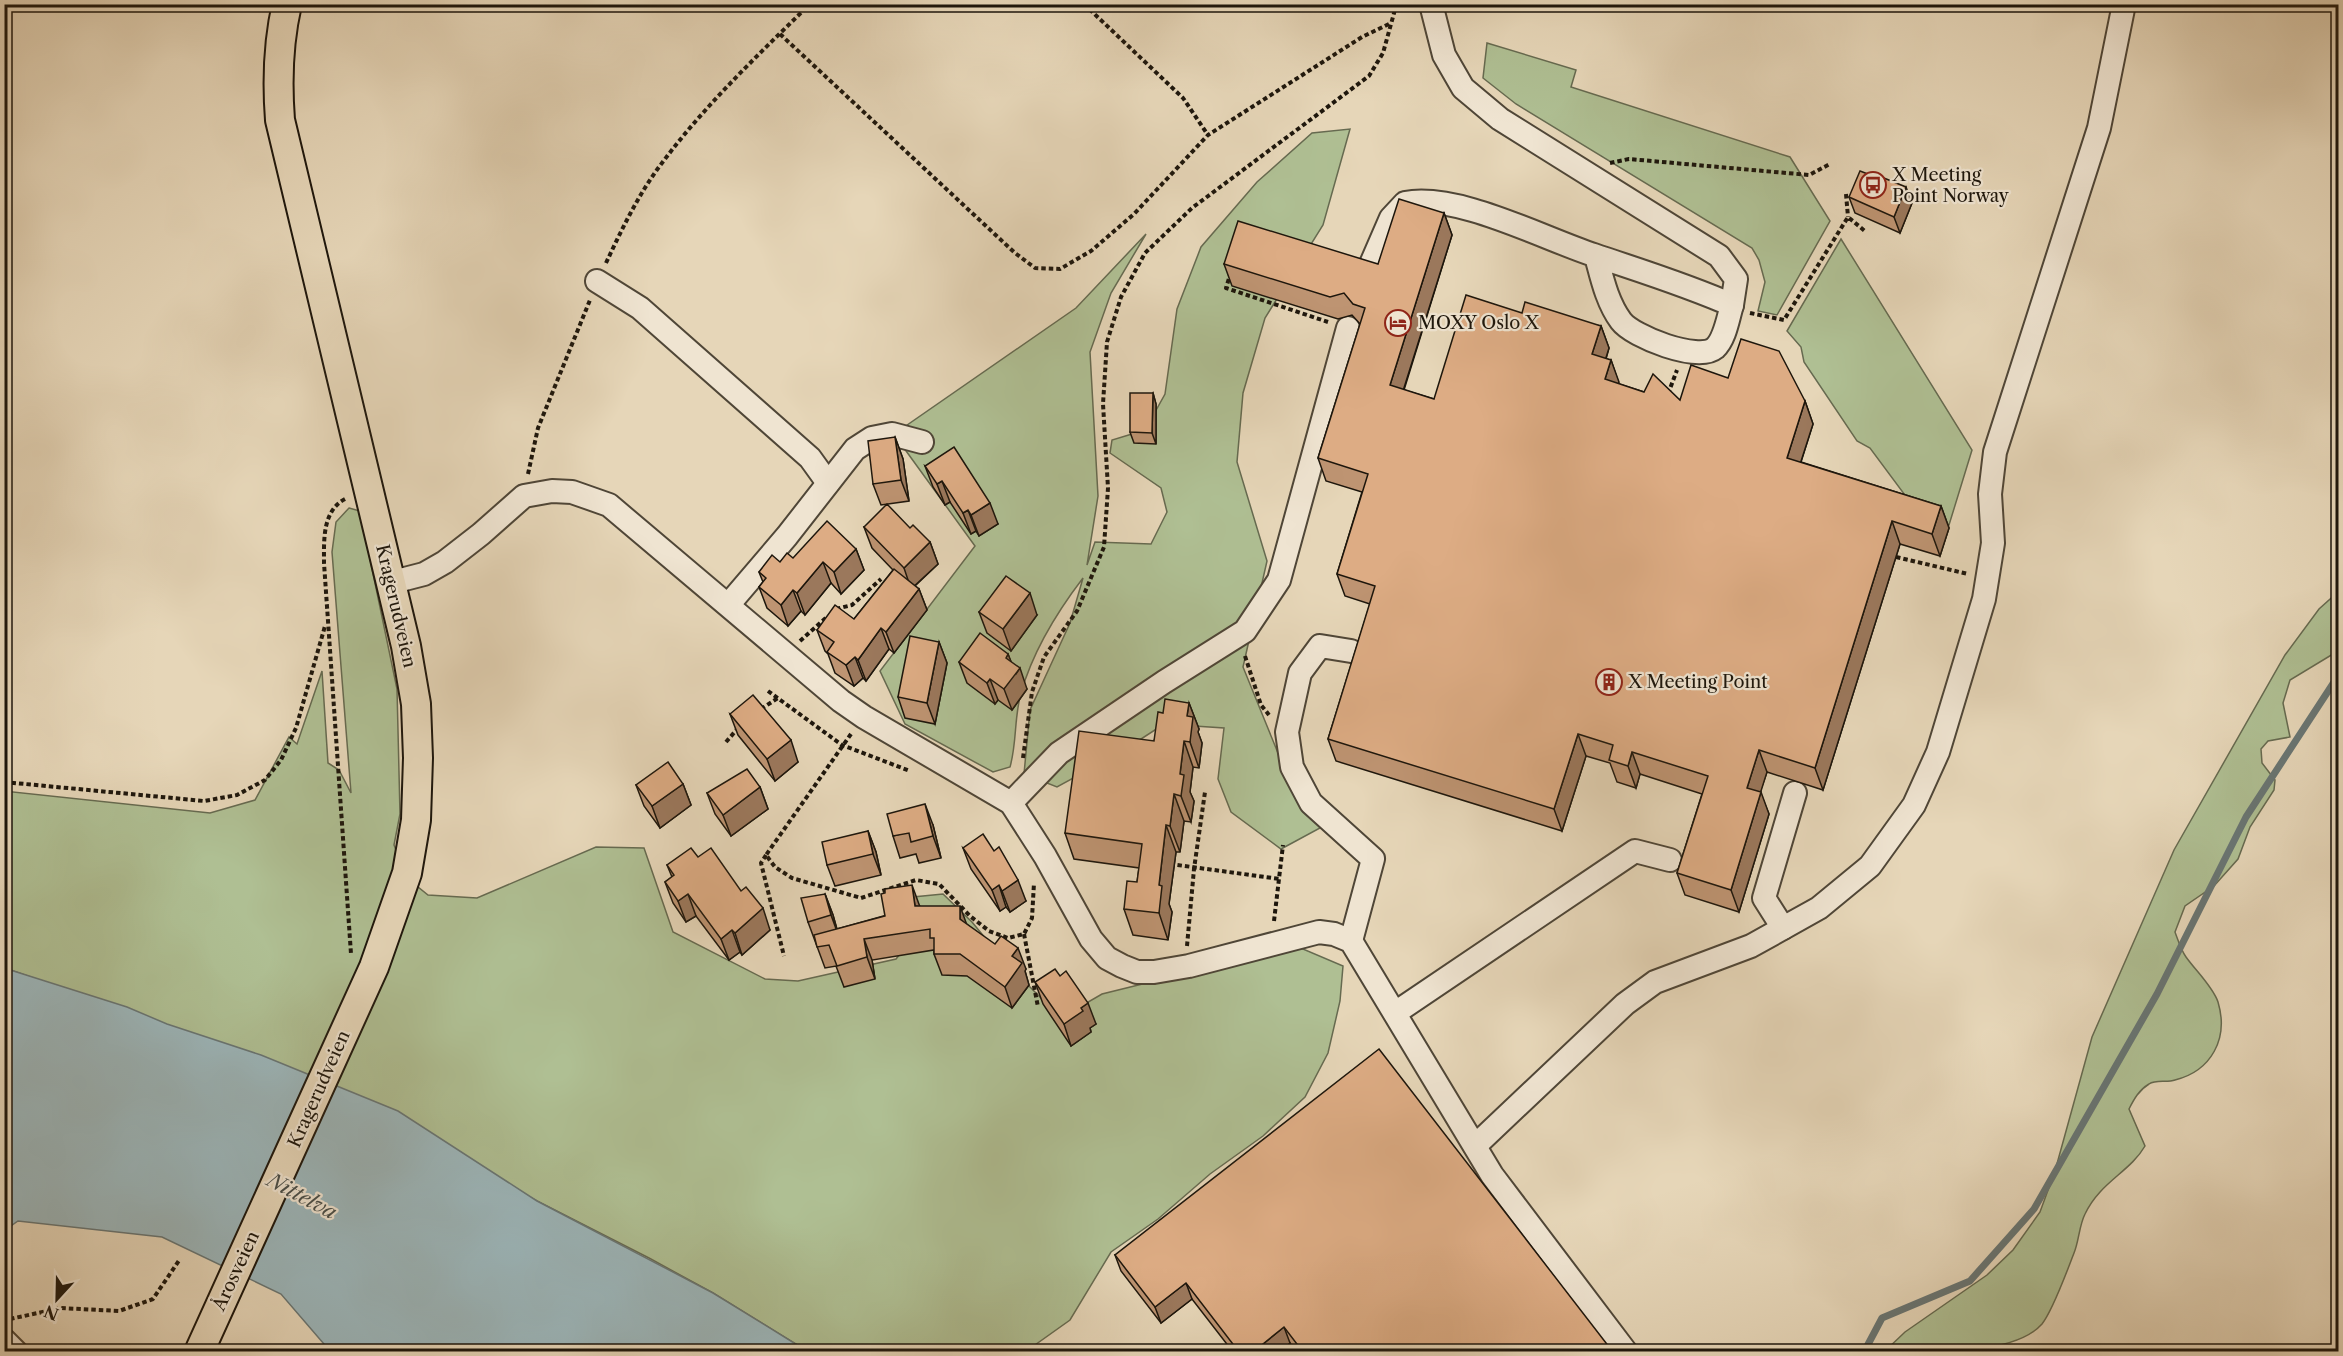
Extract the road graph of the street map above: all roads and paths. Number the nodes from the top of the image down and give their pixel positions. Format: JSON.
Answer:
{"nodes":[{"id":1,"x":287,"y":4,"type":"edge"},
{"id":2,"x":810,"y":4,"type":"edge"},
{"id":3,"x":1083,"y":4,"type":"edge"},
{"id":4,"x":1399,"y":4,"type":"edge"},
{"id":5,"x":1431,"y":4,"type":"edge"},
{"id":6,"x":2124,"y":4,"type":"edge"},
{"id":7,"x":1390,"y":24,"type":"junction"},
{"id":8,"x":780,"y":34,"type":"junction"},
{"id":9,"x":1208,"y":135,"type":"junction"},
{"id":10,"x":1830,"y":164,"type":"dead end"},
{"id":11,"x":1597,"y":179,"type":"junction"},
{"id":12,"x":1846,"y":194,"type":"dead end"},
{"id":13,"x":1848,"y":217,"type":"junction"},
{"id":14,"x":1866,"y":231,"type":"dead end"},
{"id":15,"x":1596,"y":256,"type":"junction"},
{"id":16,"x":1371,"y":264,"type":"edge"},
{"id":17,"x":1233,"y":266,"type":"edge"},
{"id":18,"x":597,"y":281,"type":"junction"},
{"id":19,"x":1732,"y":305,"type":"junction"},
{"id":20,"x":1348,"y":328,"type":"joint"},
{"id":21,"x":1685,"y":351,"type":"junction"},
{"id":22,"x":1665,"y":400,"type":"edge"},
{"id":23,"x":922,"y":442,"type":"dead end"},
{"id":24,"x":828,"y":483,"type":"junction"},
{"id":25,"x":367,"y":487,"type":"junction"},
{"id":26,"x":524,"y":496,"type":"junction"},
{"id":27,"x":1896,"y":557,"type":"dead end"},
{"id":28,"x":1988,"y":577,"type":"junction"},
{"id":29,"x":881,"y":579,"type":"dead end"},
{"id":30,"x":393,"y":582,"type":"junction"},
{"id":31,"x":729,"y":604,"type":"junction"},
{"id":32,"x":326,"y":623,"type":"junction"},
{"id":33,"x":1238,"y":636,"type":"junction"},
{"id":34,"x":1351,"y":651,"type":"dead end"},
{"id":35,"x":787,"y":654,"type":"junction"},
{"id":36,"x":768,"y":691,"type":"dead end"},
{"id":37,"x":778,"y":698,"type":"junction"},
{"id":38,"x":758,"y":711,"type":"edge"},
{"id":39,"x":864,"y":717,"type":"junction"},
{"id":40,"x":745,"y":721,"type":"edge"},
{"id":41,"x":1287,"y":732,"type":"junction"},
{"id":42,"x":726,"y":742,"type":"dead end"},
{"id":43,"x":842,"y":745,"type":"junction"},
{"id":44,"x":914,"y":773,"type":"dead end"},
{"id":45,"x":4,"y":782,"type":"edge"},
{"id":46,"x":1204,"y":792,"type":"dead end"},
{"id":47,"x":1795,"y":794,"type":"dead end"},
{"id":48,"x":1005,"y":799,"type":"junction"},
{"id":49,"x":1283,"y":844,"type":"dead end"},
{"id":50,"x":766,"y":855,"type":"junction"},
{"id":51,"x":1045,"y":856,"type":"junction"},
{"id":52,"x":1670,"y":860,"type":"dead end"},
{"id":53,"x":1164,"y":863,"type":"edge"},
{"id":54,"x":1194,"y":869,"type":"junction"},
{"id":55,"x":1280,"y":879,"type":"junction"},
{"id":56,"x":1783,"y":928,"type":"junction"},
{"id":57,"x":1024,"y":934,"type":"junction"},
{"id":58,"x":1351,"y":941,"type":"junction"},
{"id":59,"x":1272,"y":944,"type":"junction"},
{"id":60,"x":784,"y":956,"type":"dead end"},
{"id":61,"x":351,"y":960,"type":"dead end"},
{"id":62,"x":1189,"y":966,"type":"junction"},
{"id":63,"x":1038,"y":1006,"type":"edge"},
{"id":64,"x":1395,"y":1013,"type":"junction"},
{"id":65,"x":1475,"y":1146,"type":"junction"},
{"id":66,"x":273,"y":1191,"type":"joint"},
{"id":67,"x":180,"y":1259,"type":"dead end"},
{"id":68,"x":4,"y":1324,"type":"edge"},
{"id":69,"x":4,"y":1340,"type":"edge"},
{"id":70,"x":200,"y":1348,"type":"edge"},
{"id":71,"x":16,"y":1352,"type":"edge"},
{"id":72,"x":1626,"y":1352,"type":"edge"}],
"edges":[{"from":1,"to":25,"type":"main road","name":"Kragerudveien"},
{"from":2,"to":8,"type":"path"},
{"from":3,"to":9,"type":"path"},
{"from":4,"to":7,"type":"path"},
{"from":5,"to":11,"type":"street"},
{"from":6,"to":28,"type":"street"},
{"from":7,"to":9,"type":"path"},
{"from":7,"to":48,"type":"path"},
{"from":8,"to":9,"type":"path"},
{"from":8,"to":18,"type":"path"},
{"from":10,"to":11,"type":"path"},
{"from":11,"to":19,"type":"street"},
{"from":12,"to":13,"type":"path"},
{"from":13,"to":14,"type":"path"},
{"from":13,"to":19,"type":"path"},
{"from":15,"to":16,"type":"street"},
{"from":15,"to":19,"type":"street"},
{"from":15,"to":21,"type":"street"},
{"from":17,"to":20,"type":"path"},
{"from":18,"to":24,"type":"street"},
{"from":18,"to":26,"type":"path"},
{"from":19,"to":21,"type":"street"},
{"from":20,"to":33,"type":"street"},
{"from":21,"to":22,"type":"path"},
{"from":23,"to":24,"type":"street"},
{"from":24,"to":31,"type":"street"},
{"from":25,"to":30,"type":"main road","name":"Kragerudveien"},
{"from":25,"to":32,"type":"path"},
{"from":26,"to":30,"type":"street"},
{"from":26,"to":31,"type":"street"},
{"from":27,"to":28,"type":"path"},
{"from":28,"to":56,"type":"street"},
{"from":29,"to":35,"type":"path"},
{"from":30,"to":66,"type":"main road","name":"Kragerudveien"},
{"from":31,"to":35,"type":"street"},
{"from":32,"to":45,"type":"path"},
{"from":32,"to":61,"type":"path"},
{"from":33,"to":41,"type":"path"},
{"from":33,"to":48,"type":"street"},
{"from":34,"to":41,"type":"street"},
{"from":35,"to":39,"type":"street"},
{"from":36,"to":37,"type":"path"},
{"from":37,"to":38,"type":"path"},
{"from":37,"to":43,"type":"path"},
{"from":39,"to":43,"type":"path"},
{"from":39,"to":48,"type":"street"},
{"from":40,"to":42,"type":"path"},
{"from":41,"to":58,"type":"street"},
{"from":43,"to":44,"type":"path"},
{"from":43,"to":50,"type":"path"},
{"from":46,"to":54,"type":"path"},
{"from":47,"to":56,"type":"street"},
{"from":48,"to":51,"type":"street"},
{"from":49,"to":55,"type":"path"},
{"from":50,"to":57,"type":"path"},
{"from":50,"to":60,"type":"path"},
{"from":51,"to":57,"type":"path"},
{"from":51,"to":62,"type":"street"},
{"from":52,"to":64,"type":"street"},
{"from":53,"to":54,"type":"path"},
{"from":54,"to":55,"type":"path"},
{"from":54,"to":62,"type":"path"},
{"from":55,"to":59,"type":"path"},
{"from":56,"to":65,"type":"street"},
{"from":57,"to":63,"type":"path"},
{"from":58,"to":59,"type":"street"},
{"from":58,"to":64,"type":"street"},
{"from":59,"to":62,"type":"street"},
{"from":64,"to":65,"type":"street"},
{"from":65,"to":72,"type":"street"},
{"from":66,"to":70,"type":"main road","name":"Årosveien"},
{"from":67,"to":68,"type":"path"},
{"from":69,"to":71,"type":"street"}]}
